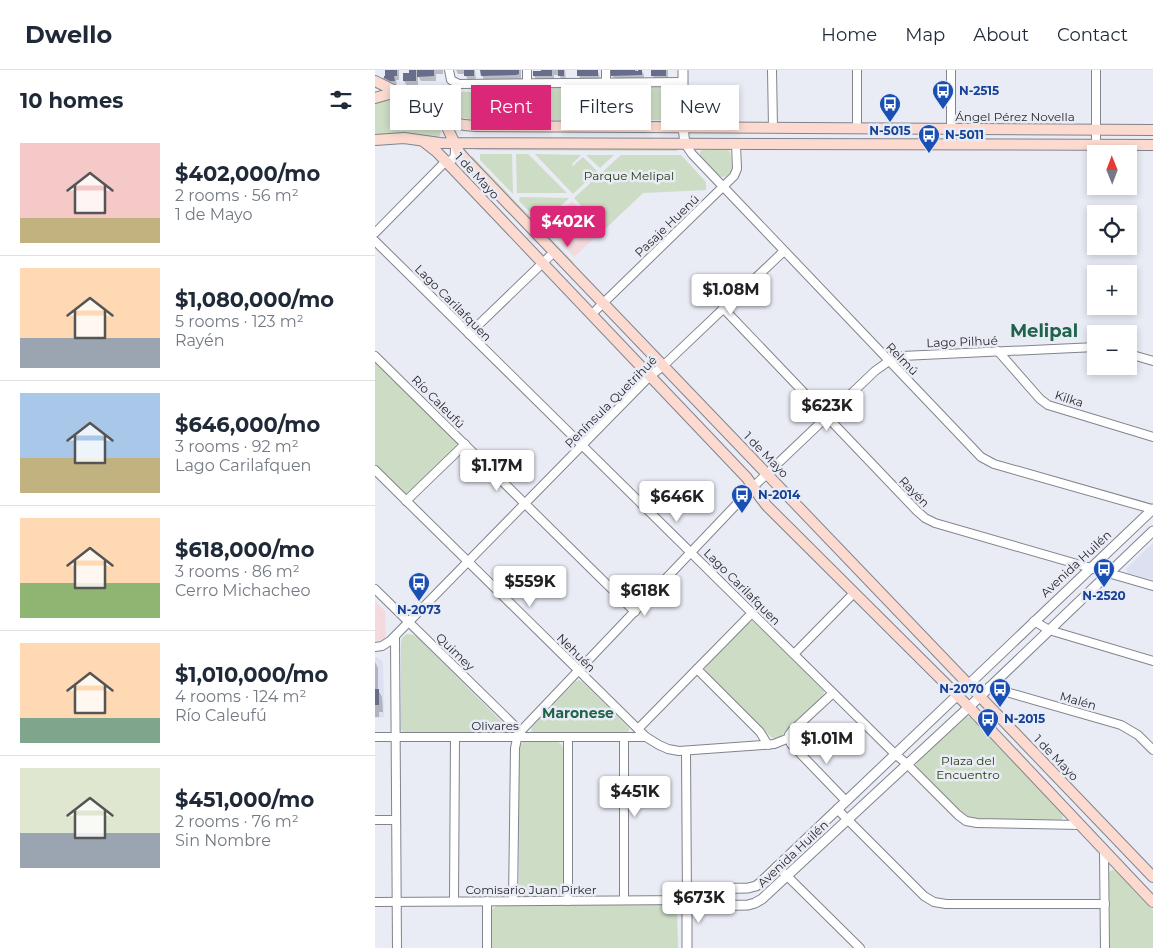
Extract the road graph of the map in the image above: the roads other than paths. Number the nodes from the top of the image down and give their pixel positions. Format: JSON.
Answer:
{"nodes":[{"id":1,"x":449,"y":70,"type":"edge"},
{"id":2,"x":527,"y":70,"type":"edge"},
{"id":3,"x":606,"y":70,"type":"edge"},
{"id":4,"x":683,"y":70,"type":"edge"},
{"id":5,"x":772,"y":70,"type":"edge"},
{"id":6,"x":857,"y":70,"type":"edge"},
{"id":7,"x":951,"y":70,"type":"edge"},
{"id":8,"x":1096,"y":70,"type":"edge"},
{"id":9,"x":375,"y":81,"type":"edge"},
{"id":10,"x":606,"y":82,"type":"junction"},
{"id":11,"x":683,"y":82,"type":"joint"},
{"id":12,"x":527,"y":83,"type":"junction"},
{"id":13,"x":390,"y":89,"type":"edge"},
{"id":14,"x":390,"y":94,"type":"edge"},
{"id":15,"x":375,"y":98,"type":"edge"},
{"id":16,"x":739,"y":128,"type":"edge"},
{"id":17,"x":773,"y":128,"type":"junction"},
{"id":18,"x":857,"y":128,"type":"junction"},
{"id":19,"x":951,"y":129,"type":"junction"},
{"id":20,"x":448,"y":130,"type":"edge"},
{"id":21,"x":683,"y":130,"type":"edge"},
{"id":22,"x":1096,"y":130,"type":"junction"},
{"id":23,"x":1153,"y":130,"type":"edge"},
{"id":24,"x":379,"y":140,"type":"edge"},
{"id":25,"x":423,"y":141,"type":"junction"},
{"id":26,"x":455,"y":143,"type":"junction"},
{"id":27,"x":685,"y":144,"type":"junction"},
{"id":28,"x":737,"y":144,"type":"junction"},
{"id":29,"x":951,"y":144,"type":"junction"},
{"id":30,"x":1096,"y":145,"type":"joint"},
{"id":31,"x":1137,"y":145,"type":"edge"},
{"id":32,"x":1153,"y":145,"type":"edge"},
{"id":33,"x":446,"y":160,"type":"junction"},
{"id":34,"x":723,"y":187,"type":"junction"},
{"id":35,"x":375,"y":233,"type":"edge"},
{"id":36,"x":375,"y":242,"type":"edge"},
{"id":37,"x":783,"y":251,"type":"junction"},
{"id":38,"x":554,"y":252,"type":"junction"},
{"id":39,"x":543,"y":263,"type":"junction"},
{"id":40,"x":603,"y":303,"type":"junction"},
{"id":41,"x":723,"y":308,"type":"junction"},
{"id":42,"x":591,"y":314,"type":"junction"},
{"id":43,"x":469,"y":334,"type":"junction"},
{"id":44,"x":1087,"y":348,"type":"edge"},
{"id":45,"x":998,"y":351,"type":"junction"},
{"id":46,"x":375,"y":356,"type":"edge"},
{"id":47,"x":1137,"y":356,"type":"edge"},
{"id":48,"x":889,"y":361,"type":"junction"},
{"id":49,"x":1153,"y":361,"type":"edge"},
{"id":50,"x":663,"y":366,"type":"junction"},
{"id":51,"x":650,"y":376,"type":"junction"},
{"id":52,"x":827,"y":416,"type":"junction"},
{"id":53,"x":1153,"y":437,"type":"edge"},
{"id":54,"x":465,"y":444,"type":"junction"},
{"id":55,"x":582,"y":446,"type":"junction"},
{"id":56,"x":375,"y":470,"type":"edge"},
{"id":57,"x":767,"y":474,"type":"junction"},
{"id":58,"x":753,"y":487,"type":"junction"},
{"id":59,"x":407,"y":502,"type":"junction"},
{"id":60,"x":525,"y":504,"type":"junction"},
{"id":61,"x":1153,"y":509,"type":"edge"},
{"id":62,"x":1153,"y":531,"type":"edge"},
{"id":63,"x":691,"y":553,"type":"junction"},
{"id":64,"x":468,"y":562,"type":"junction"},
{"id":65,"x":1091,"y":568,"type":"junction"},
{"id":66,"x":1109,"y":573,"type":"junction"},
{"id":67,"x":1153,"y":586,"type":"edge"},
{"id":68,"x":375,"y":588,"type":"edge"},
{"id":69,"x":855,"y":593,"type":"junction"},
{"id":70,"x":635,"y":612,"type":"junction"},
{"id":71,"x":752,"y":613,"type":"junction"},
{"id":72,"x":1034,"y":621,"type":"junction"},
{"id":73,"x":409,"y":622,"type":"junction"},
{"id":74,"x":1049,"y":630,"type":"junction"},
{"id":75,"x":395,"y":637,"type":"junction"},
{"id":76,"x":375,"y":647,"type":"edge"},
{"id":77,"x":794,"y":654,"type":"junction"},
{"id":78,"x":1153,"y":661,"type":"edge"},
{"id":79,"x":697,"y":669,"type":"junction"},
{"id":80,"x":578,"y":671,"type":"junction"},
{"id":81,"x":968,"y":684,"type":"junction"},
{"id":82,"x":989,"y":687,"type":"junction"},
{"id":83,"x":833,"y":693,"type":"junction"},
{"id":84,"x":956,"y":695,"type":"junction"},
{"id":85,"x":980,"y":696,"type":"junction"},
{"id":86,"x":969,"y":707,"type":"junction"},
{"id":87,"x":638,"y":729,"type":"junction"},
{"id":88,"x":519,"y":734,"type":"junction"},
{"id":89,"x":375,"y":737,"type":"edge"},
{"id":90,"x":395,"y":737,"type":"junction"},
{"id":91,"x":455,"y":737,"type":"junction"},
{"id":92,"x":568,"y":737,"type":"junction"},
{"id":93,"x":624,"y":737,"type":"junction"},
{"id":94,"x":646,"y":737,"type":"junction"},
{"id":95,"x":789,"y":738,"type":"junction"},
{"id":96,"x":768,"y":745,"type":"junction"},
{"id":97,"x":1153,"y":750,"type":"edge"},
{"id":98,"x":686,"y":751,"type":"junction"},
{"id":99,"x":895,"y":754,"type":"junction"},
{"id":100,"x":907,"y":764,"type":"junction"},
{"id":101,"x":846,"y":801,"type":"junction"},
{"id":102,"x":837,"y":810,"type":"junction"},
{"id":103,"x":375,"y":820,"type":"edge"},
{"id":104,"x":396,"y":820,"type":"junction"},
{"id":105,"x":847,"y":820,"type":"junction"},
{"id":106,"x":1080,"y":825,"type":"junction"},
{"id":107,"x":1104,"y":851,"type":"junction"},
{"id":108,"x":777,"y":866,"type":"junction"},
{"id":109,"x":787,"y":876,"type":"junction"},
{"id":110,"x":1153,"y":877,"type":"edge"},
{"id":111,"x":568,"y":900,"type":"junction"},
{"id":112,"x":624,"y":900,"type":"junction"},
{"id":113,"x":687,"y":900,"type":"junction"},
{"id":114,"x":487,"y":901,"type":"junction"},
{"id":115,"x":513,"y":901,"type":"junction"},
{"id":116,"x":375,"y":902,"type":"edge"},
{"id":117,"x":396,"y":902,"type":"junction"},
{"id":118,"x":454,"y":902,"type":"junction"},
{"id":119,"x":1153,"y":902,"type":"edge"},
{"id":120,"x":1105,"y":904,"type":"junction"},
{"id":121,"x":397,"y":948,"type":"edge"},
{"id":122,"x":487,"y":948,"type":"edge"},
{"id":123,"x":687,"y":948,"type":"edge"},
{"id":124,"x":860,"y":948,"type":"edge"},
{"id":125,"x":1105,"y":948,"type":"edge"}],
"edges":[{"from":1,"to":12,"type":"street"},
{"from":2,"to":12,"type":"street"},
{"from":3,"to":10,"type":"street"},
{"from":4,"to":11,"type":"street"},
{"from":5,"to":17,"type":"street"},
{"from":6,"to":18,"type":"street"},
{"from":7,"to":19,"type":"street"},
{"from":8,"to":22,"type":"street"},
{"from":9,"to":13,"type":"main road"},
{"from":10,"to":11,"type":"street"},
{"from":10,"to":12,"type":"street"},
{"from":14,"to":15,"type":"main road","name":"Ángel Pérez Novella"},
{"from":16,"to":17,"type":"main road","name":"Ángel Pérez Novella"},
{"from":17,"to":18,"type":"main road","name":"Ángel Pérez Novella"},
{"from":18,"to":19,"type":"main road","name":"Ángel Pérez Novella"},
{"from":19,"to":22,"type":"main road","name":"Ángel Pérez Novella"},
{"from":19,"to":29,"type":"street"},
{"from":20,"to":26,"type":"main road","name":"1 de Mayo"},
{"from":21,"to":27,"type":"street"},
{"from":22,"to":23,"type":"main road","name":"Ángel Pérez Novella"},
{"from":22,"to":30,"type":"street"},
{"from":24,"to":25,"type":"main road"},
{"from":25,"to":26,"type":"main road"},
{"from":25,"to":33,"type":"main road","name":"1 de Mayo"},
{"from":26,"to":27,"type":"main road"},
{"from":26,"to":33,"type":"street"},
{"from":26,"to":38,"type":"main road","name":"1 de Mayo"},
{"from":27,"to":28,"type":"main road"},
{"from":27,"to":34,"type":"street","name":"Relmú"},
{"from":28,"to":29,"type":"main road"},
{"from":28,"to":34,"type":"street","name":"Pasaje Huenú"},
{"from":29,"to":30,"type":"main road"},
{"from":31,"to":32,"type":"main road"},
{"from":33,"to":35,"type":"street"},
{"from":33,"to":39,"type":"main road","name":"1 de Mayo"},
{"from":34,"to":37,"type":"street","name":"Relmú"},
{"from":34,"to":40,"type":"street","name":"Pasaje Huenú"},
{"from":36,"to":43,"type":"street","name":"Lago Carilafquen"},
{"from":37,"to":41,"type":"street","name":"Península Quetrihué"},
{"from":37,"to":48,"type":"street","name":"Relmú"},
{"from":38,"to":39,"type":"street"},
{"from":38,"to":40,"type":"main road","name":"1 de Mayo"},
{"from":39,"to":42,"type":"main road","name":"1 de Mayo"},
{"from":39,"to":43,"type":"street"},
{"from":40,"to":42,"type":"street","name":"Pasaje Huenú"},
{"from":40,"to":50,"type":"main road","name":"1 de Mayo"},
{"from":41,"to":50,"type":"street","name":"Península Quetrihué"},
{"from":41,"to":52,"type":"street","name":"Rayén"},
{"from":42,"to":51,"type":"main road","name":"1 de Mayo"},
{"from":43,"to":55,"type":"street","name":"Lago Carilafquen"},
{"from":44,"to":45,"type":"street","name":"Lago Pilhué"},
{"from":45,"to":48,"type":"street","name":"Lago Pilhué"},
{"from":45,"to":53,"type":"street","name":"Kilka"},
{"from":46,"to":54,"type":"street","name":"Río Caleufú"},
{"from":47,"to":49,"type":"street"},
{"from":48,"to":52,"type":"street"},
{"from":48,"to":61,"type":"street","name":"Relmú"},
{"from":50,"to":51,"type":"street","name":"Península Quetrihué"},
{"from":50,"to":57,"type":"main road","name":"1 de Mayo"},
{"from":51,"to":55,"type":"street","name":"Península Quetrihué"},
{"from":51,"to":58,"type":"main road","name":"1 de Mayo"},
{"from":52,"to":57,"type":"street"},
{"from":52,"to":65,"type":"street","name":"Rayén"},
{"from":54,"to":59,"type":"street"},
{"from":54,"to":60,"type":"street","name":"Río Caleufú"},
{"from":55,"to":60,"type":"street","name":"Península Quetrihué"},
{"from":55,"to":63,"type":"street","name":"Lago Carilafquen"},
{"from":56,"to":59,"type":"street","name":"Nehuén"},
{"from":57,"to":58,"type":"street"},
{"from":57,"to":81,"type":"main road","name":"1 de Mayo"},
{"from":58,"to":63,"type":"street"},
{"from":58,"to":69,"type":"main road","name":"1 de Mayo"},
{"from":59,"to":64,"type":"street","name":"Nehuén"},
{"from":60,"to":64,"type":"street","name":"Península Quetrihué"},
{"from":60,"to":70,"type":"street","name":"Río Caleufú"},
{"from":61,"to":65,"type":"street","name":"Avenida Huilén"},
{"from":62,"to":66,"type":"street","name":"Avenida Huilén"},
{"from":63,"to":70,"type":"street"},
{"from":63,"to":71,"type":"street","name":"Lago Carilafquen"},
{"from":64,"to":73,"type":"street","name":"Península Quetrihué"},
{"from":64,"to":80,"type":"street","name":"Nehuén"},
{"from":65,"to":66,"type":"street","name":"Rayén"},
{"from":65,"to":72,"type":"street","name":"Avenida Huilén"},
{"from":66,"to":67,"type":"street","name":"Rayén"},
{"from":66,"to":74,"type":"street","name":"Avenida Huilén"},
{"from":68,"to":73,"type":"street","name":"Quimey"},
{"from":69,"to":77,"type":"street"},
{"from":69,"to":84,"type":"main road","name":"1 de Mayo"},
{"from":70,"to":80,"type":"street"},
{"from":71,"to":77,"type":"street","name":"Lago Carilafquen"},
{"from":71,"to":79,"type":"street"},
{"from":72,"to":74,"type":"street"},
{"from":72,"to":81,"type":"street","name":"Avenida Huilén"},
{"from":73,"to":75,"type":"street","name":"Península Quetrihué"},
{"from":73,"to":88,"type":"street","name":"Quimey"},
{"from":74,"to":78,"type":"street"},
{"from":74,"to":82,"type":"street","name":"Avenida Huilén"},
{"from":75,"to":76,"type":"street"},
{"from":75,"to":90,"type":"street"},
{"from":77,"to":83,"type":"street","name":"Lago Carilafquen"},
{"from":79,"to":87,"type":"street"},
{"from":79,"to":96,"type":"street"},
{"from":80,"to":87,"type":"street","name":"Nehuén"},
{"from":80,"to":88,"type":"street"},
{"from":81,"to":84,"type":"street","name":"Avenida Huilén"},
{"from":81,"to":85,"type":"main road","name":"1 de Mayo"},
{"from":82,"to":85,"type":"street","name":"Avenida Huilén"},
{"from":82,"to":97,"type":"street","name":"Malén"},
{"from":83,"to":95,"type":"street"},
{"from":83,"to":99,"type":"street","name":"Lago Carilafquen"},
{"from":84,"to":86,"type":"main road","name":"1 de Mayo"},
{"from":84,"to":99,"type":"street","name":"Avenida Huilén"},
{"from":85,"to":86,"type":"street","name":"Avenida Huilén"},
{"from":85,"to":110,"type":"main road","name":"1 de Mayo"},
{"from":86,"to":100,"type":"street","name":"Avenida Huilén"},
{"from":86,"to":106,"type":"main road","name":"1 de Mayo"},
{"from":87,"to":94,"type":"street","name":"Nehuén"},
{"from":88,"to":91,"type":"street","name":"Olivares"},
{"from":88,"to":92,"type":"street","name":"Olivares"},
{"from":88,"to":115,"type":"street"},
{"from":89,"to":90,"type":"street","name":"Olivares"},
{"from":90,"to":91,"type":"street","name":"Olivares"},
{"from":90,"to":104,"type":"street"},
{"from":91,"to":118,"type":"street"},
{"from":92,"to":93,"type":"street","name":"Olivares"},
{"from":92,"to":111,"type":"street"},
{"from":93,"to":94,"type":"street","name":"Olivares"},
{"from":93,"to":112,"type":"street"},
{"from":94,"to":98,"type":"street","name":"Nehuén"},
{"from":95,"to":96,"type":"street"},
{"from":95,"to":101,"type":"street"},
{"from":96,"to":98,"type":"street"},
{"from":98,"to":113,"type":"street"},
{"from":99,"to":100,"type":"street","name":"Lago Carilafquen"},
{"from":99,"to":101,"type":"street","name":"Avenida Huilén"},
{"from":100,"to":105,"type":"street","name":"Avenida Huilén"},
{"from":100,"to":106,"type":"street","name":"Lago Carilafquen"},
{"from":101,"to":102,"type":"street","name":"Avenida Huilén"},
{"from":102,"to":105,"type":"street"},
{"from":102,"to":108,"type":"street","name":"Avenida Huilén"},
{"from":103,"to":104,"type":"street"},
{"from":104,"to":117,"type":"street"},
{"from":105,"to":109,"type":"street","name":"Avenida Huilén"},
{"from":105,"to":120,"type":"street"},
{"from":106,"to":107,"type":"main road","name":"1 de Mayo"},
{"from":107,"to":119,"type":"main road","name":"1 de Mayo"},
{"from":107,"to":120,"type":"street"},
{"from":108,"to":109,"type":"street"},
{"from":108,"to":113,"type":"street","name":"Avenida Huilén"},
{"from":109,"to":113,"type":"street","name":"Avenida Huilén"},
{"from":109,"to":124,"type":"street"},
{"from":111,"to":112,"type":"street","name":"Comisario Juan Pirker"},
{"from":111,"to":115,"type":"street","name":"Comisario Juan Pirker"},
{"from":112,"to":113,"type":"street","name":"Comisario Juan Pirker"},
{"from":113,"to":123,"type":"street"},
{"from":114,"to":115,"type":"street","name":"Comisario Juan Pirker"},
{"from":114,"to":118,"type":"street","name":"Comisario Juan Pirker"},
{"from":114,"to":122,"type":"street"},
{"from":116,"to":117,"type":"street","name":"Comisario Juan Pirker"},
{"from":117,"to":118,"type":"street","name":"Comisario Juan Pirker"},
{"from":117,"to":121,"type":"street"},
{"from":120,"to":125,"type":"street"}]}
